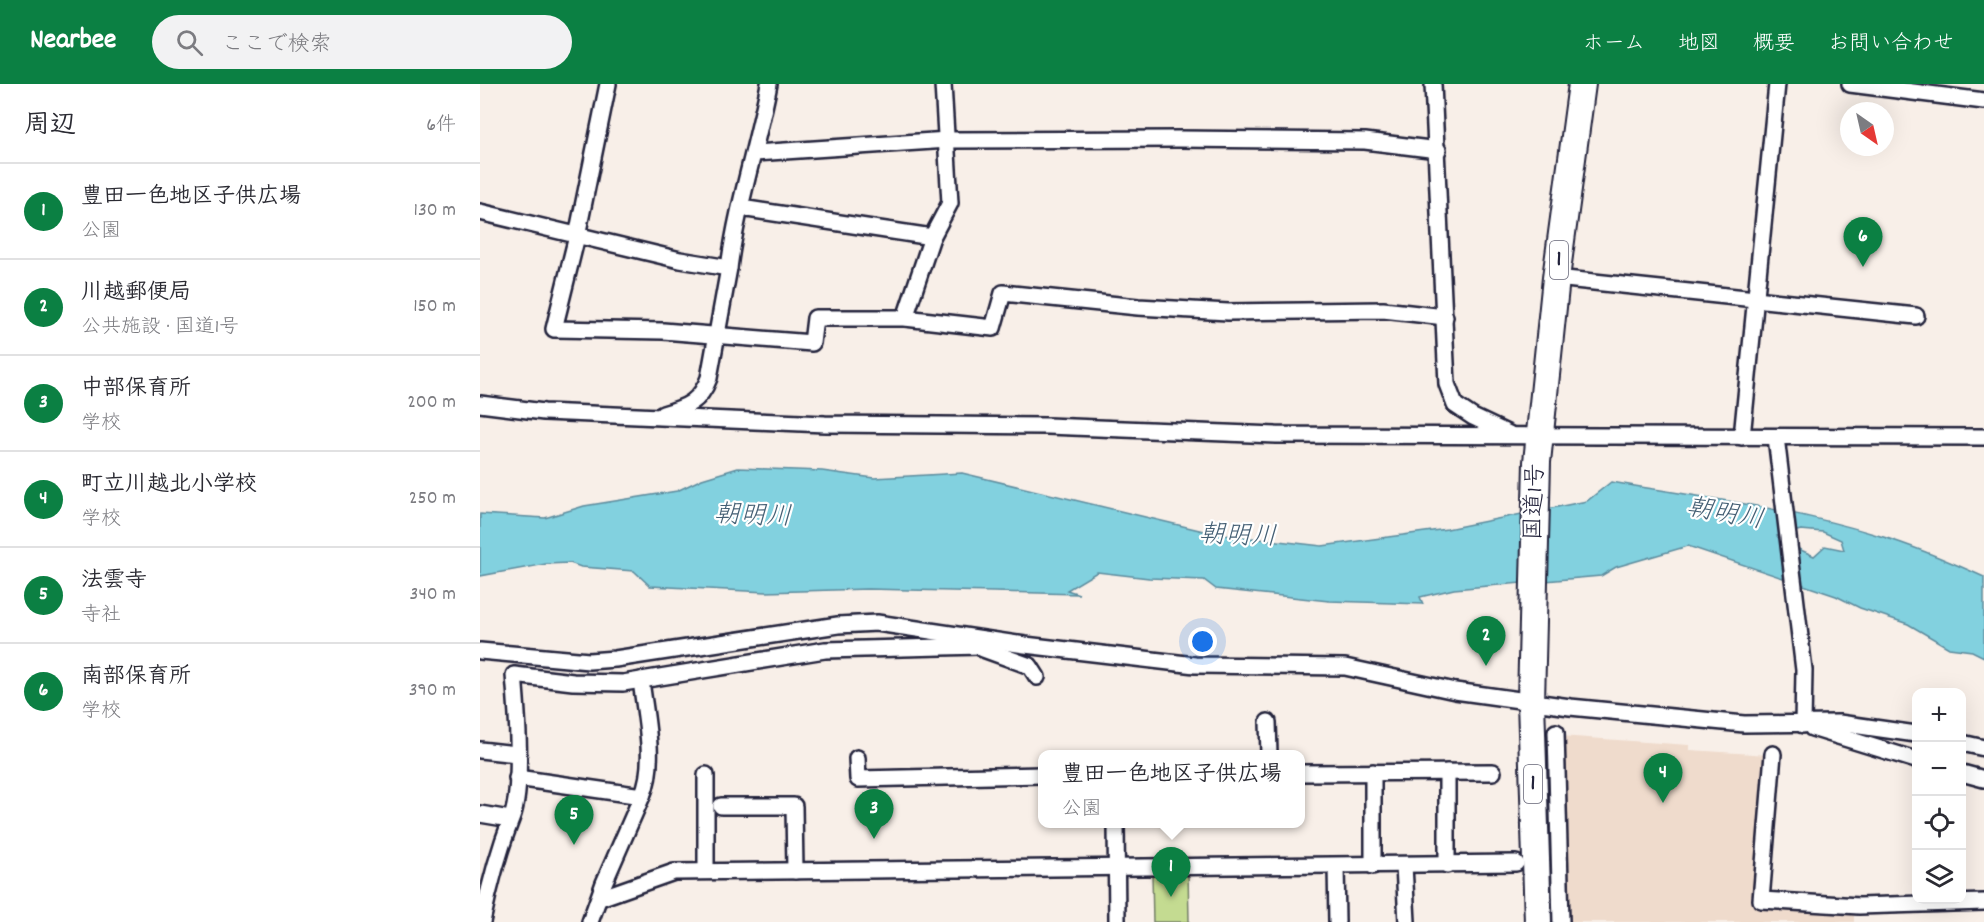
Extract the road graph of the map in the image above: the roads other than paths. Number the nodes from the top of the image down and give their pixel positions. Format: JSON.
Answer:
{"nodes":[{"id":1,"x":609,"y":84,"type":"edge"},
{"id":2,"x":770,"y":84,"type":"edge"},
{"id":3,"x":943,"y":84,"type":"edge"},
{"id":4,"x":1433,"y":84,"type":"edge"},
{"id":5,"x":1582,"y":84,"type":"edge"},
{"id":6,"x":1777,"y":84,"type":"edge"},
{"id":7,"x":1850,"y":84,"type":"edge"},
{"id":8,"x":1984,"y":101,"type":"edge"},
{"id":9,"x":948,"y":140,"type":"junction"},
{"id":10,"x":1438,"y":150,"type":"junction"},
{"id":11,"x":755,"y":153,"type":"junction"},
{"id":12,"x":741,"y":208,"type":"junction"},
{"id":13,"x":480,"y":212,"type":"edge"},
{"id":14,"x":577,"y":236,"type":"junction"},
{"id":15,"x":932,"y":237,"type":"junction"},
{"id":16,"x":729,"y":268,"type":"junction"},
{"id":17,"x":1556,"y":278,"type":"junction"},
{"id":18,"x":1757,"y":298,"type":"junction"},
{"id":19,"x":1916,"y":315,"type":"dead end"},
{"id":20,"x":1445,"y":317,"type":"junction"},
{"id":21,"x":905,"y":318,"type":"junction"},
{"id":22,"x":717,"y":335,"type":"junction"},
{"id":23,"x":480,"y":404,"type":"edge"},
{"id":24,"x":652,"y":417,"type":"junction"},
{"id":25,"x":1528,"y":437,"type":"junction"},
{"id":26,"x":1742,"y":437,"type":"junction"},
{"id":27,"x":1776,"y":437,"type":"junction"},
{"id":28,"x":1984,"y":437,"type":"edge"},
{"id":29,"x":983,"y":642,"type":"junction"},
{"id":30,"x":480,"y":651,"type":"edge"},
{"id":31,"x":1037,"y":677,"type":"dead end"},
{"id":32,"x":641,"y":680,"type":"junction"},
{"id":33,"x":1531,"y":700,"type":"junction"},
{"id":34,"x":1268,"y":722,"type":"dead end"},
{"id":35,"x":1803,"y":725,"type":"junction"},
{"id":36,"x":1556,"y":732,"type":"dead end"},
{"id":37,"x":1912,"y":733,"type":"edge"},
{"id":38,"x":1966,"y":744,"type":"edge"},
{"id":39,"x":1984,"y":748,"type":"edge"},
{"id":40,"x":480,"y":750,"type":"edge"},
{"id":41,"x":1269,"y":750,"type":"edge"},
{"id":42,"x":517,"y":754,"type":"junction"},
{"id":43,"x":1773,"y":754,"type":"dead end"},
{"id":44,"x":857,"y":758,"type":"dead end"},
{"id":45,"x":1912,"y":758,"type":"edge"},
{"id":46,"x":1373,"y":772,"type":"junction"},
{"id":47,"x":1447,"y":772,"type":"junction"},
{"id":48,"x":1493,"y":772,"type":"dead end"},
{"id":49,"x":1305,"y":773,"type":"edge"},
{"id":50,"x":1966,"y":774,"type":"edge"},
{"id":51,"x":706,"y":775,"type":"dead end"},
{"id":52,"x":1038,"y":775,"type":"edge"},
{"id":53,"x":517,"y":778,"type":"junction"},
{"id":54,"x":1984,"y":779,"type":"edge"},
{"id":55,"x":642,"y":796,"type":"junction"},
{"id":56,"x":721,"y":806,"type":"dead end"},
{"id":57,"x":480,"y":814,"type":"edge"},
{"id":58,"x":510,"y":819,"type":"junction"},
{"id":59,"x":1116,"y":828,"type":"edge"},
{"id":60,"x":1516,"y":863,"type":"dead end"},
{"id":61,"x":1404,"y":865,"type":"junction"},
{"id":62,"x":1447,"y":865,"type":"junction"},
{"id":63,"x":1336,"y":866,"type":"junction"},
{"id":64,"x":1373,"y":866,"type":"junction"},
{"id":65,"x":1117,"y":868,"type":"junction"},
{"id":66,"x":795,"y":871,"type":"junction"},
{"id":67,"x":706,"y":872,"type":"junction"},
{"id":68,"x":484,"y":889,"type":"edge"},
{"id":69,"x":600,"y":898,"type":"junction"},
{"id":70,"x":1984,"y":902,"type":"edge"},
{"id":71,"x":482,"y":922,"type":"edge"},
{"id":72,"x":590,"y":922,"type":"edge"},
{"id":73,"x":1117,"y":922,"type":"edge"},
{"id":74,"x":1337,"y":922,"type":"edge"},
{"id":75,"x":1407,"y":922,"type":"edge"},
{"id":76,"x":1538,"y":922,"type":"edge"},
{"id":77,"x":1561,"y":922,"type":"edge"}],
"edges":[{"from":1,"to":14,"type":"street"},
{"from":2,"to":11,"type":"street"},
{"from":3,"to":9,"type":"street"},
{"from":4,"to":10,"type":"street"},
{"from":5,"to":17,"type":"highway","name":"国道1号","number":"1"},
{"from":6,"to":18,"type":"street"},
{"from":7,"to":8,"type":"street"},
{"from":9,"to":10,"type":"street"},
{"from":9,"to":11,"type":"street"},
{"from":9,"to":15,"type":"street"},
{"from":10,"to":20,"type":"street"},
{"from":11,"to":12,"type":"street"},
{"from":12,"to":15,"type":"street"},
{"from":12,"to":16,"type":"street"},
{"from":13,"to":14,"type":"street"},
{"from":14,"to":16,"type":"street"},
{"from":14,"to":22,"type":"street"},
{"from":15,"to":21,"type":"street"},
{"from":16,"to":22,"type":"street"},
{"from":17,"to":18,"type":"street"},
{"from":17,"to":25,"type":"highway","name":"国道1号","number":"1"},
{"from":18,"to":19,"type":"street"},
{"from":18,"to":26,"type":"street"},
{"from":20,"to":21,"type":"street"},
{"from":20,"to":25,"type":"street"},
{"from":21,"to":22,"type":"street"},
{"from":22,"to":24,"type":"street"},
{"from":23,"to":24,"type":"street"},
{"from":24,"to":25,"type":"street"},
{"from":25,"to":26,"type":"street"},
{"from":25,"to":33,"type":"highway","name":"国道1号","number":"1"},
{"from":26,"to":27,"type":"street"},
{"from":27,"to":28,"type":"street"},
{"from":27,"to":35,"type":"street"},
{"from":29,"to":30,"type":"street"},
{"from":29,"to":31,"type":"street"},
{"from":29,"to":32,"type":"street"},
{"from":29,"to":33,"type":"street"},
{"from":32,"to":42,"type":"street"},
{"from":32,"to":55,"type":"street"},
{"from":33,"to":35,"type":"street"},
{"from":33,"to":76,"type":"highway","name":"国道1号","number":"1"},
{"from":34,"to":41,"type":"street"},
{"from":35,"to":37,"type":"street"},
{"from":35,"to":45,"type":"street"},
{"from":36,"to":77,"type":"street"},
{"from":38,"to":39,"type":"street"},
{"from":40,"to":42,"type":"street"},
{"from":42,"to":53,"type":"street"},
{"from":43,"to":70,"type":"street"},
{"from":44,"to":52,"type":"street"},
{"from":46,"to":47,"type":"street"},
{"from":46,"to":49,"type":"street"},
{"from":46,"to":64,"type":"street"},
{"from":47,"to":48,"type":"street"},
{"from":47,"to":62,"type":"street"},
{"from":50,"to":54,"type":"street"},
{"from":51,"to":67,"type":"street"},
{"from":53,"to":55,"type":"street"},
{"from":53,"to":58,"type":"street"},
{"from":55,"to":69,"type":"street"},
{"from":56,"to":66,"type":"street"},
{"from":57,"to":58,"type":"street"},
{"from":58,"to":68,"type":"street"},
{"from":59,"to":65,"type":"street"},
{"from":60,"to":62,"type":"street"},
{"from":61,"to":62,"type":"street"},
{"from":61,"to":64,"type":"street"},
{"from":61,"to":75,"type":"street"},
{"from":63,"to":64,"type":"street"},
{"from":63,"to":65,"type":"street"},
{"from":63,"to":74,"type":"street"},
{"from":65,"to":66,"type":"street"},
{"from":65,"to":73,"type":"street"},
{"from":66,"to":67,"type":"street"},
{"from":67,"to":69,"type":"street"},
{"from":68,"to":71,"type":"street"},
{"from":69,"to":72,"type":"street"}]}
